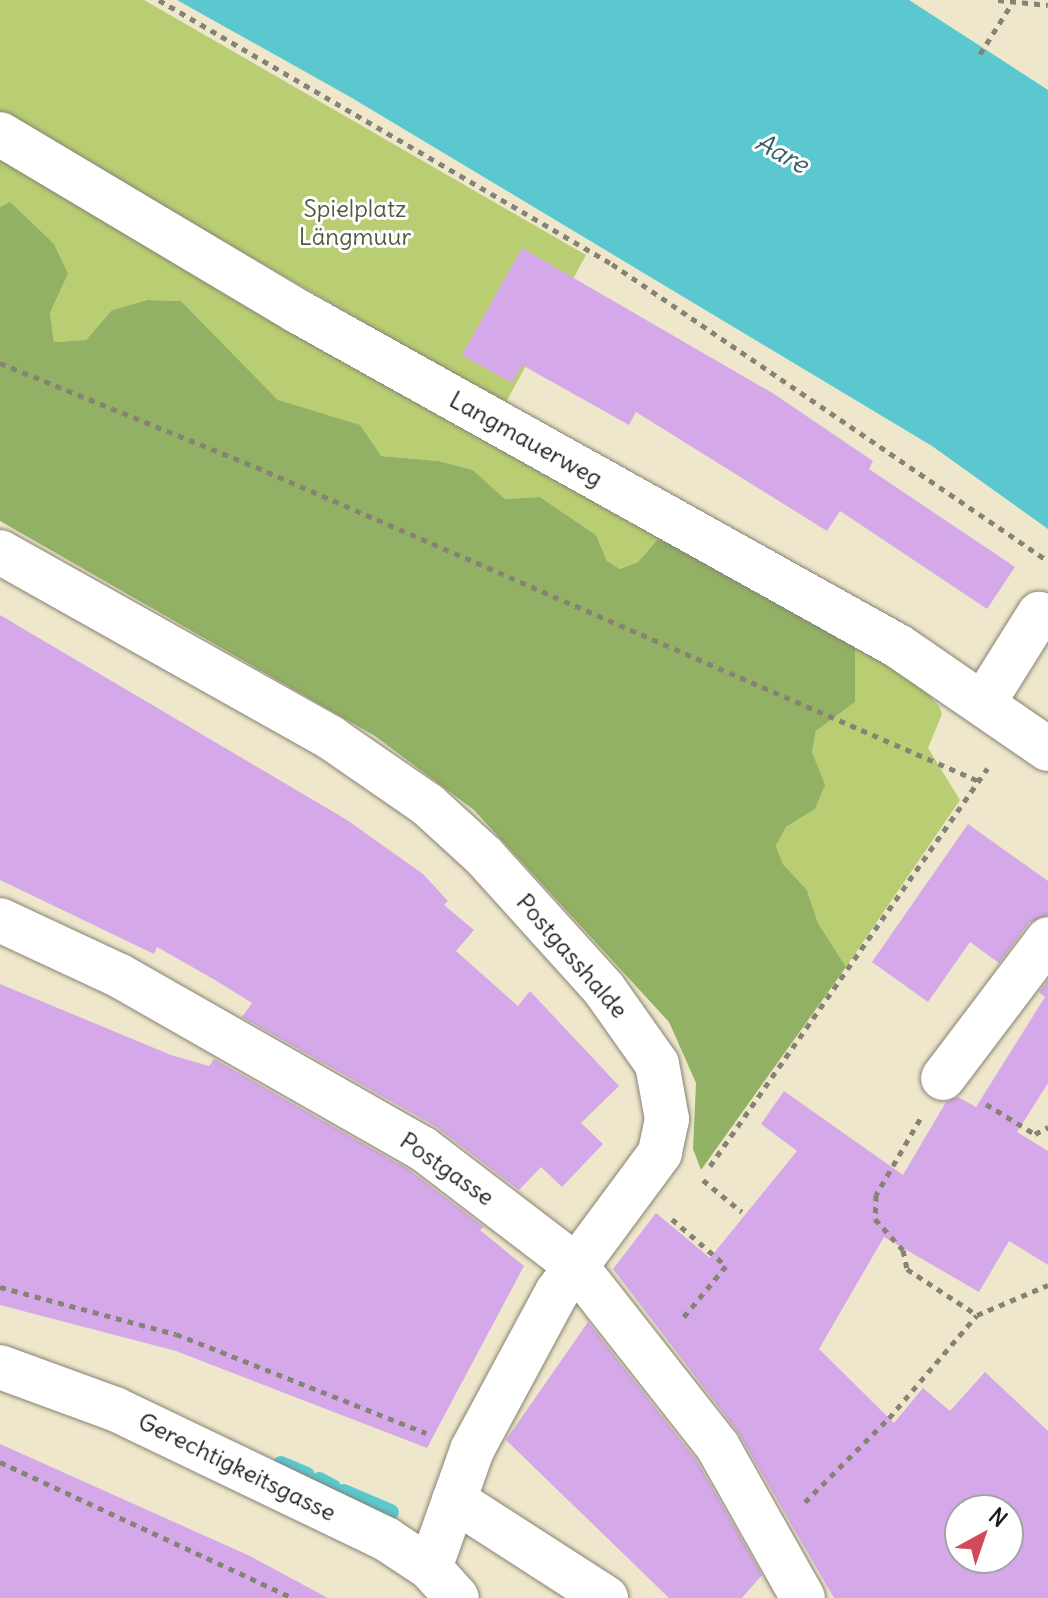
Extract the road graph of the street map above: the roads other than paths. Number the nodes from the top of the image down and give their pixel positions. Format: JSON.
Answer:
{"nodes":[{"id":1,"x":0,"y":134,"type":"edge"},
{"id":2,"x":0,"y":552,"type":"edge"},
{"id":3,"x":1039,"y":614,"type":"dead end"},
{"id":4,"x":984,"y":702,"type":"junction"},
{"id":5,"x":1048,"y":749,"type":"edge"},
{"id":6,"x":0,"y":920,"type":"edge"},
{"id":7,"x":1048,"y":939,"type":"edge"},
{"id":8,"x":943,"y":1078,"type":"road end"},
{"id":9,"x":575,"y":1265,"type":"junction"},
{"id":10,"x":0,"y":1367,"type":"edge"},
{"id":11,"x":454,"y":1500,"type":"junction"},
{"id":12,"x":444,"y":1583,"type":"edge"},
{"id":13,"x":606,"y":1598,"type":"edge"},
{"id":14,"x":803,"y":1598,"type":"edge"}],
"edges":[{"from":1,"to":4,"type":"street","name":"Langmauerweg"},
{"from":2,"to":9,"type":"street","name":"Postgasshalde"},
{"from":3,"to":4,"type":"street"},
{"from":4,"to":5,"type":"street","name":"Langmauerweg"},
{"from":6,"to":9,"type":"street","name":"Postgasse"},
{"from":7,"to":8,"type":"street"},
{"from":9,"to":11,"type":"street","name":"Postgasshalde"},
{"from":9,"to":14,"type":"street","name":"Postgasse"},
{"from":10,"to":12,"type":"street","name":"Gerechtigkeitsgasse"},
{"from":11,"to":12,"type":"street","name":"Postgasshalde"},
{"from":11,"to":13,"type":"street"}]}
